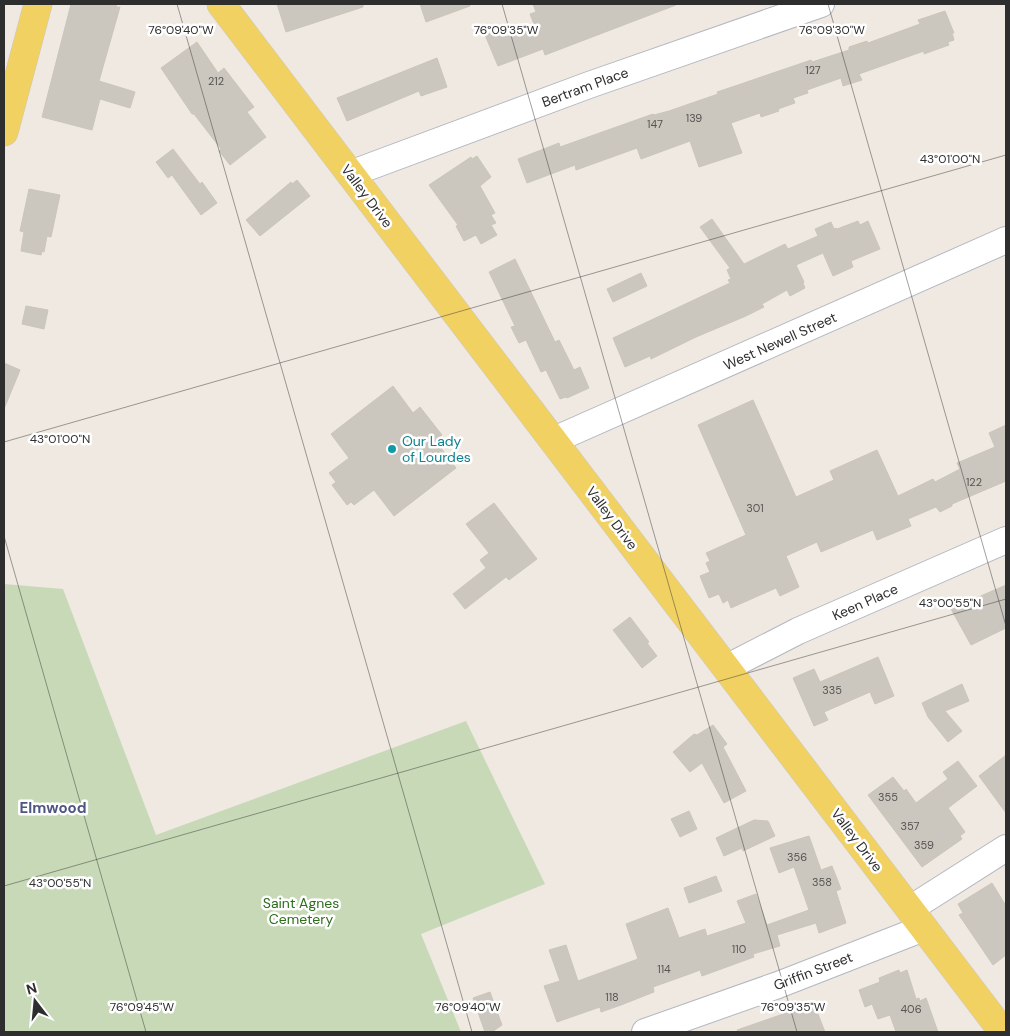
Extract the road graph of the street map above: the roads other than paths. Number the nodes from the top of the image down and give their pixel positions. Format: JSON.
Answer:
{"nodes":[{"id":1,"x":38,"y":4,"type":"edge"},
{"id":2,"x":221,"y":4,"type":"edge"},
{"id":3,"x":821,"y":4,"type":"edge"},
{"id":4,"x":4,"y":132,"type":"edge"},
{"id":5,"x":350,"y":174,"type":"junction"},
{"id":6,"x":1006,"y":240,"type":"edge"},
{"id":7,"x":554,"y":440,"type":"junction"},
{"id":8,"x":1006,"y":540,"type":"edge"},
{"id":9,"x":726,"y":668,"type":"junction"},
{"id":10,"x":1006,"y":848,"type":"edge"},
{"id":11,"x":917,"y":919,"type":"junction"},
{"id":12,"x":645,"y":1032,"type":"edge"},
{"id":13,"x":1003,"y":1032,"type":"edge"}],
"edges":[{"from":1,"to":4,"type":"main road"},
{"from":2,"to":5,"type":"main road","name":"Valley Drive"},
{"from":3,"to":5,"type":"street","name":"Bertram Place"},
{"from":5,"to":7,"type":"main road","name":"Valley Drive"},
{"from":6,"to":7,"type":"street","name":"West Newell Street"},
{"from":7,"to":9,"type":"main road","name":"Valley Drive"},
{"from":8,"to":9,"type":"street","name":"Keen Place"},
{"from":9,"to":11,"type":"main road","name":"Valley Drive"},
{"from":10,"to":11,"type":"street","name":"Griffin Street"},
{"from":11,"to":12,"type":"street","name":"Griffin Street"},
{"from":11,"to":13,"type":"main road","name":"Valley Drive"}]}
